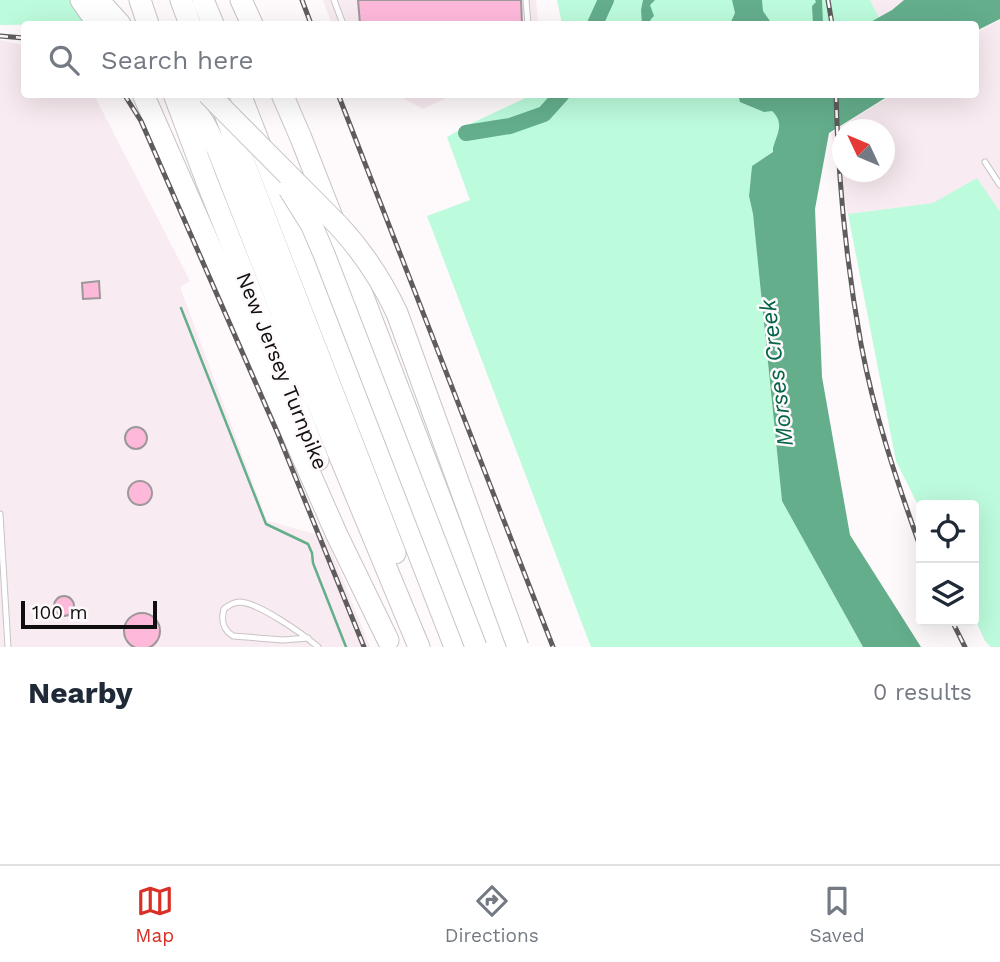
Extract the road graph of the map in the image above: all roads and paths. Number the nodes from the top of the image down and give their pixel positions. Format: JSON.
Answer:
{"nodes":[{"id":1,"x":81,"y":0,"type":"edge"},
{"id":2,"x":97,"y":0,"type":"edge"},
{"id":3,"x":116,"y":0,"type":"edge"},
{"id":4,"x":140,"y":0,"type":"edge"},
{"id":5,"x":181,"y":0,"type":"edge"},
{"id":6,"x":203,"y":0,"type":"edge"},
{"id":7,"x":241,"y":0,"type":"edge"},
{"id":8,"x":334,"y":0,"type":"edge"},
{"id":9,"x":526,"y":0,"type":"edge"},
{"id":10,"x":96,"y":21,"type":"edge"},
{"id":11,"x":117,"y":21,"type":"edge"},
{"id":12,"x":136,"y":21,"type":"edge"},
{"id":13,"x":147,"y":21,"type":"edge"},
{"id":14,"x":189,"y":21,"type":"edge"},
{"id":15,"x":212,"y":21,"type":"edge"},
{"id":16,"x":250,"y":21,"type":"edge"},
{"id":17,"x":342,"y":21,"type":"edge"},
{"id":18,"x":528,"y":21,"type":"edge"},
{"id":19,"x":145,"y":98,"type":"edge"},
{"id":20,"x":176,"y":98,"type":"edge"},
{"id":21,"x":187,"y":98,"type":"edge"},
{"id":22,"x":212,"y":98,"type":"edge"},
{"id":23,"x":218,"y":98,"type":"edge"},
{"id":24,"x":242,"y":98,"type":"edge"},
{"id":25,"x":284,"y":98,"type":"edge"},
{"id":26,"x":237,"y":125,"type":"junction"},
{"id":27,"x":985,"y":162,"type":"dead end"},
{"id":28,"x":1000,"y":185,"type":"edge"},
{"id":29,"x":0,"y":514,"type":"edge"},
{"id":30,"x":2,"y":571,"type":"edge"},
{"id":31,"x":3,"y":591,"type":"edge"},
{"id":32,"x":3,"y":617,"type":"edge"},
{"id":33,"x":418,"y":634,"type":"edge"},
{"id":34,"x":308,"y":638,"type":"junction"},
{"id":35,"x":389,"y":643,"type":"edge"},
{"id":36,"x":8,"y":647,"type":"edge"},
{"id":37,"x":318,"y":647,"type":"edge"},
{"id":38,"x":431,"y":647,"type":"edge"},
{"id":39,"x":455,"y":647,"type":"edge"},
{"id":40,"x":476,"y":647,"type":"edge"},
{"id":41,"x":497,"y":647,"type":"edge"},
{"id":42,"x":518,"y":647,"type":"edge"}],
"edges":[{"from":1,"to":10,"type":"highway"},
{"from":2,"to":11,"type":"highway"},
{"from":3,"to":12,"type":"highway"},
{"from":4,"to":13,"type":"highway"},
{"from":5,"to":14,"type":"highway"},
{"from":6,"to":15,"type":"highway"},
{"from":7,"to":16,"type":"highway"},
{"from":8,"to":17,"type":"lane"},
{"from":9,"to":18,"type":"lane"},
{"from":19,"to":35,"type":"highway"},
{"from":20,"to":35,"type":"highway","name":"New Jersey Turnpike"},
{"from":21,"to":33,"type":"highway"},
{"from":22,"to":26,"type":"highway","bridge":true},
{"from":23,"to":33,"type":"highway","name":"New Jersey Turnpike"},
{"from":24,"to":39,"type":"highway"},
{"from":25,"to":41,"type":"highway"},
{"from":26,"to":40,"type":"highway","bridge":true},
{"from":26,"to":42,"type":"highway","bridge":true},
{"from":27,"to":28,"type":"lane"},
{"from":29,"to":30,"type":"lane"},
{"from":30,"to":31,"type":"lane"},
{"from":31,"to":32,"type":"lane"},
{"from":32,"to":36,"type":"lane"},
{"from":33,"to":38,"type":"highway","name":"New Jersey Turnpike"},
{"from":34,"to":34,"type":"lane"},
{"from":34,"to":37,"type":"lane"}]}
